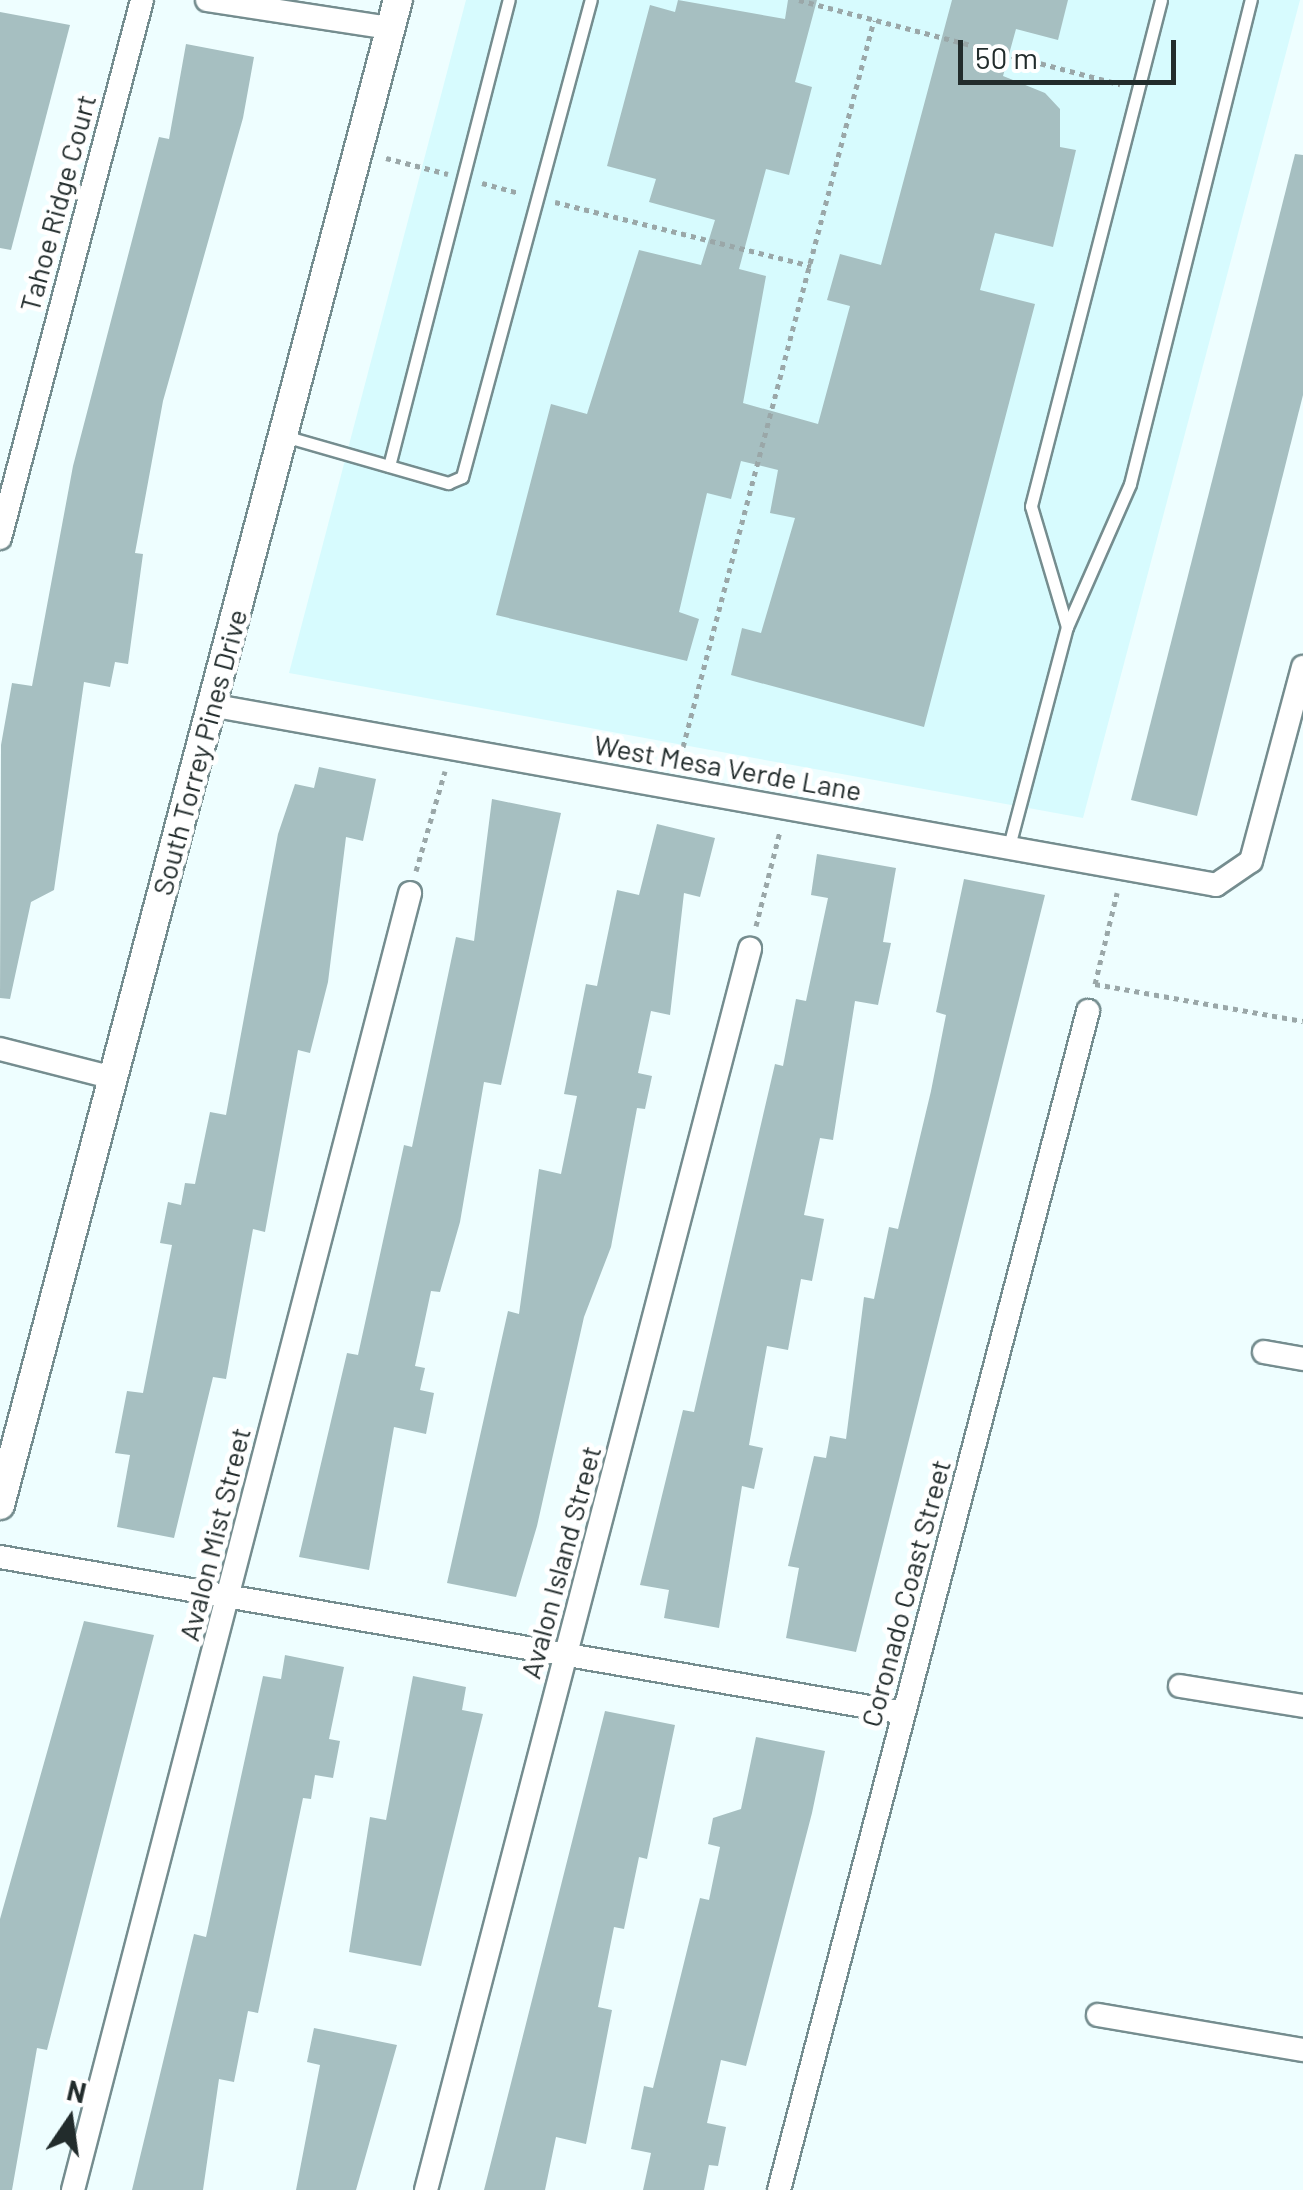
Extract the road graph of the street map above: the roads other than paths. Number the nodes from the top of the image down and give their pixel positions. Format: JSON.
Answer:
{"nodes":[{"id":1,"x":142,"y":0,"type":"edge"},
{"id":2,"x":207,"y":0,"type":"edge"},
{"id":3,"x":398,"y":0,"type":"edge"},
{"id":4,"x":509,"y":0,"type":"edge"},
{"id":5,"x":591,"y":0,"type":"edge"},
{"id":6,"x":1160,"y":0,"type":"edge"},
{"id":7,"x":1251,"y":0,"type":"edge"},
{"id":8,"x":391,"y":28,"type":"junction"},
{"id":9,"x":283,"y":436,"type":"junction"},
{"id":10,"x":389,"y":466,"type":"junction"},
{"id":11,"x":0,"y":538,"type":"edge"},
{"id":12,"x":1066,"y":627,"type":"junction"},
{"id":13,"x":1303,"y":668,"type":"edge"},
{"id":14,"x":210,"y":706,"type":"junction"},
{"id":15,"x":1009,"y":846,"type":"junction"},
{"id":16,"x":410,"y":893,"type":"road end"},
{"id":17,"x":750,"y":949,"type":"road end"},
{"id":18,"x":1088,"y":1012,"type":"road end"},
{"id":19,"x":0,"y":1049,"type":"edge"},
{"id":20,"x":114,"y":1078,"type":"junction"},
{"id":21,"x":1264,"y":1352,"type":"dead end"},
{"id":22,"x":1303,"y":1359,"type":"edge"},
{"id":23,"x":0,"y":1505,"type":"edge"},
{"id":24,"x":0,"y":1557,"type":"edge"},
{"id":25,"x":229,"y":1600,"type":"junction"},
{"id":26,"x":566,"y":1656,"type":"junction"},
{"id":27,"x":1180,"y":1686,"type":"dead end"},
{"id":28,"x":1303,"y":1706,"type":"edge"},
{"id":29,"x":904,"y":1713,"type":"junction"},
{"id":30,"x":1098,"y":2015,"type":"dead end"},
{"id":31,"x":1303,"y":2050,"type":"edge"},
{"id":32,"x":73,"y":2190,"type":"edge"},
{"id":33,"x":426,"y":2190,"type":"edge"},
{"id":34,"x":779,"y":2190,"type":"edge"}],
"edges":[{"from":1,"to":11,"type":"street","name":"Tahoe Ridge Court"},
{"from":2,"to":8,"type":"street"},
{"from":3,"to":8,"type":"street","name":"South Torrey Pines Drive"},
{"from":4,"to":10,"type":"lane"},
{"from":5,"to":10,"type":"lane"},
{"from":6,"to":12,"type":"lane"},
{"from":7,"to":12,"type":"lane"},
{"from":8,"to":9,"type":"street","name":"South Torrey Pines Drive"},
{"from":9,"to":10,"type":"lane"},
{"from":9,"to":14,"type":"street","name":"South Torrey Pines Drive"},
{"from":12,"to":15,"type":"lane"},
{"from":13,"to":15,"type":"street","name":"West Mesa Verde Lane"},
{"from":14,"to":15,"type":"street","name":"West Mesa Verde Lane"},
{"from":14,"to":20,"type":"street","name":"South Torrey Pines Drive"},
{"from":16,"to":25,"type":"street","name":"Avalon Mist Street"},
{"from":17,"to":26,"type":"street","name":"Avalon Island Street"},
{"from":18,"to":29,"type":"street","name":"Coronado Coast Street"},
{"from":19,"to":20,"type":"street"},
{"from":20,"to":23,"type":"street","name":"South Torrey Pines Drive"},
{"from":21,"to":22,"type":"street"},
{"from":24,"to":25,"type":"street"},
{"from":25,"to":26,"type":"street"},
{"from":25,"to":32,"type":"street","name":"Avalon Mist Street"},
{"from":26,"to":29,"type":"street"},
{"from":26,"to":33,"type":"street","name":"Avalon Island Street"},
{"from":27,"to":28,"type":"street"},
{"from":29,"to":34,"type":"street","name":"Coronado Coast Street"},
{"from":30,"to":31,"type":"street"}]}
